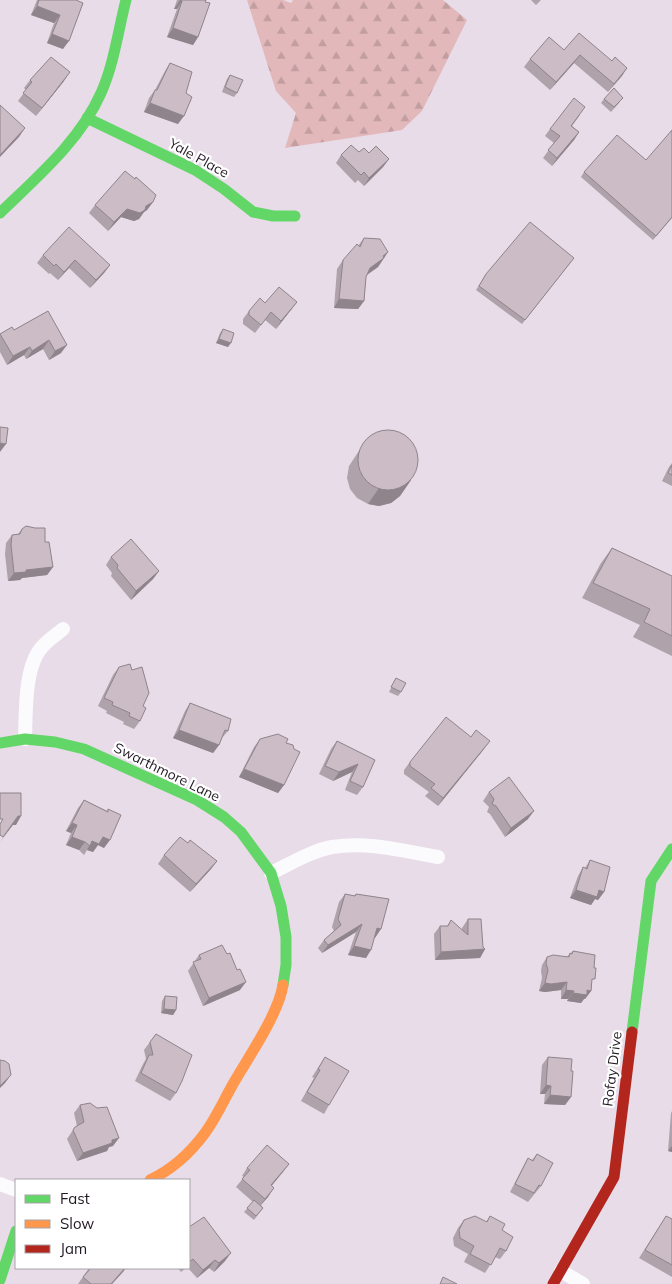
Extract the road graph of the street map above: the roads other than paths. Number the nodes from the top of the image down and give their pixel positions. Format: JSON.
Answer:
{"nodes":[{"id":1,"x":126,"y":0,"type":"edge"},
{"id":2,"x":87,"y":118,"type":"junction"},
{"id":3,"x":0,"y":213,"type":"edge"},
{"id":4,"x":295,"y":216,"type":"dead end"},
{"id":5,"x":63,"y":629,"type":"dead end"},
{"id":6,"x":25,"y":739,"type":"junction"},
{"id":7,"x":0,"y":743,"type":"edge"},
{"id":8,"x":672,"y":849,"type":"edge"},
{"id":9,"x":438,"y":857,"type":"dead end"},
{"id":10,"x":271,"y":873,"type":"junction"},
{"id":11,"x":152,"y":1179,"type":"edge"},
{"id":12,"x":0,"y":1184,"type":"edge"},
{"id":13,"x":15,"y":1190,"type":"edge"},
{"id":14,"x":15,"y":1234,"type":"edge"},
{"id":15,"x":561,"y":1271,"type":"junction"},
{"id":16,"x":0,"y":1280,"type":"edge"},
{"id":17,"x":553,"y":1284,"type":"edge"},
{"id":18,"x":583,"y":1284,"type":"edge"}],
"edges":[{"from":1,"to":2,"type":"street"},
{"from":2,"to":3,"type":"street"},
{"from":2,"to":4,"type":"street","name":"Yale Place"},
{"from":5,"to":6,"type":"street"},
{"from":6,"to":7,"type":"street","name":"Swarthmore Lane"},
{"from":6,"to":10,"type":"street","name":"Swarthmore Lane"},
{"from":8,"to":15,"type":"street","name":"Rofay Drive"},
{"from":9,"to":10,"type":"street"},
{"from":10,"to":11,"type":"street","name":"Swarthmore Lane"},
{"from":12,"to":13,"type":"street"},
{"from":14,"to":16,"type":"street"},
{"from":15,"to":17,"type":"street","name":"Rofay Drive"},
{"from":15,"to":18,"type":"street"}]}
